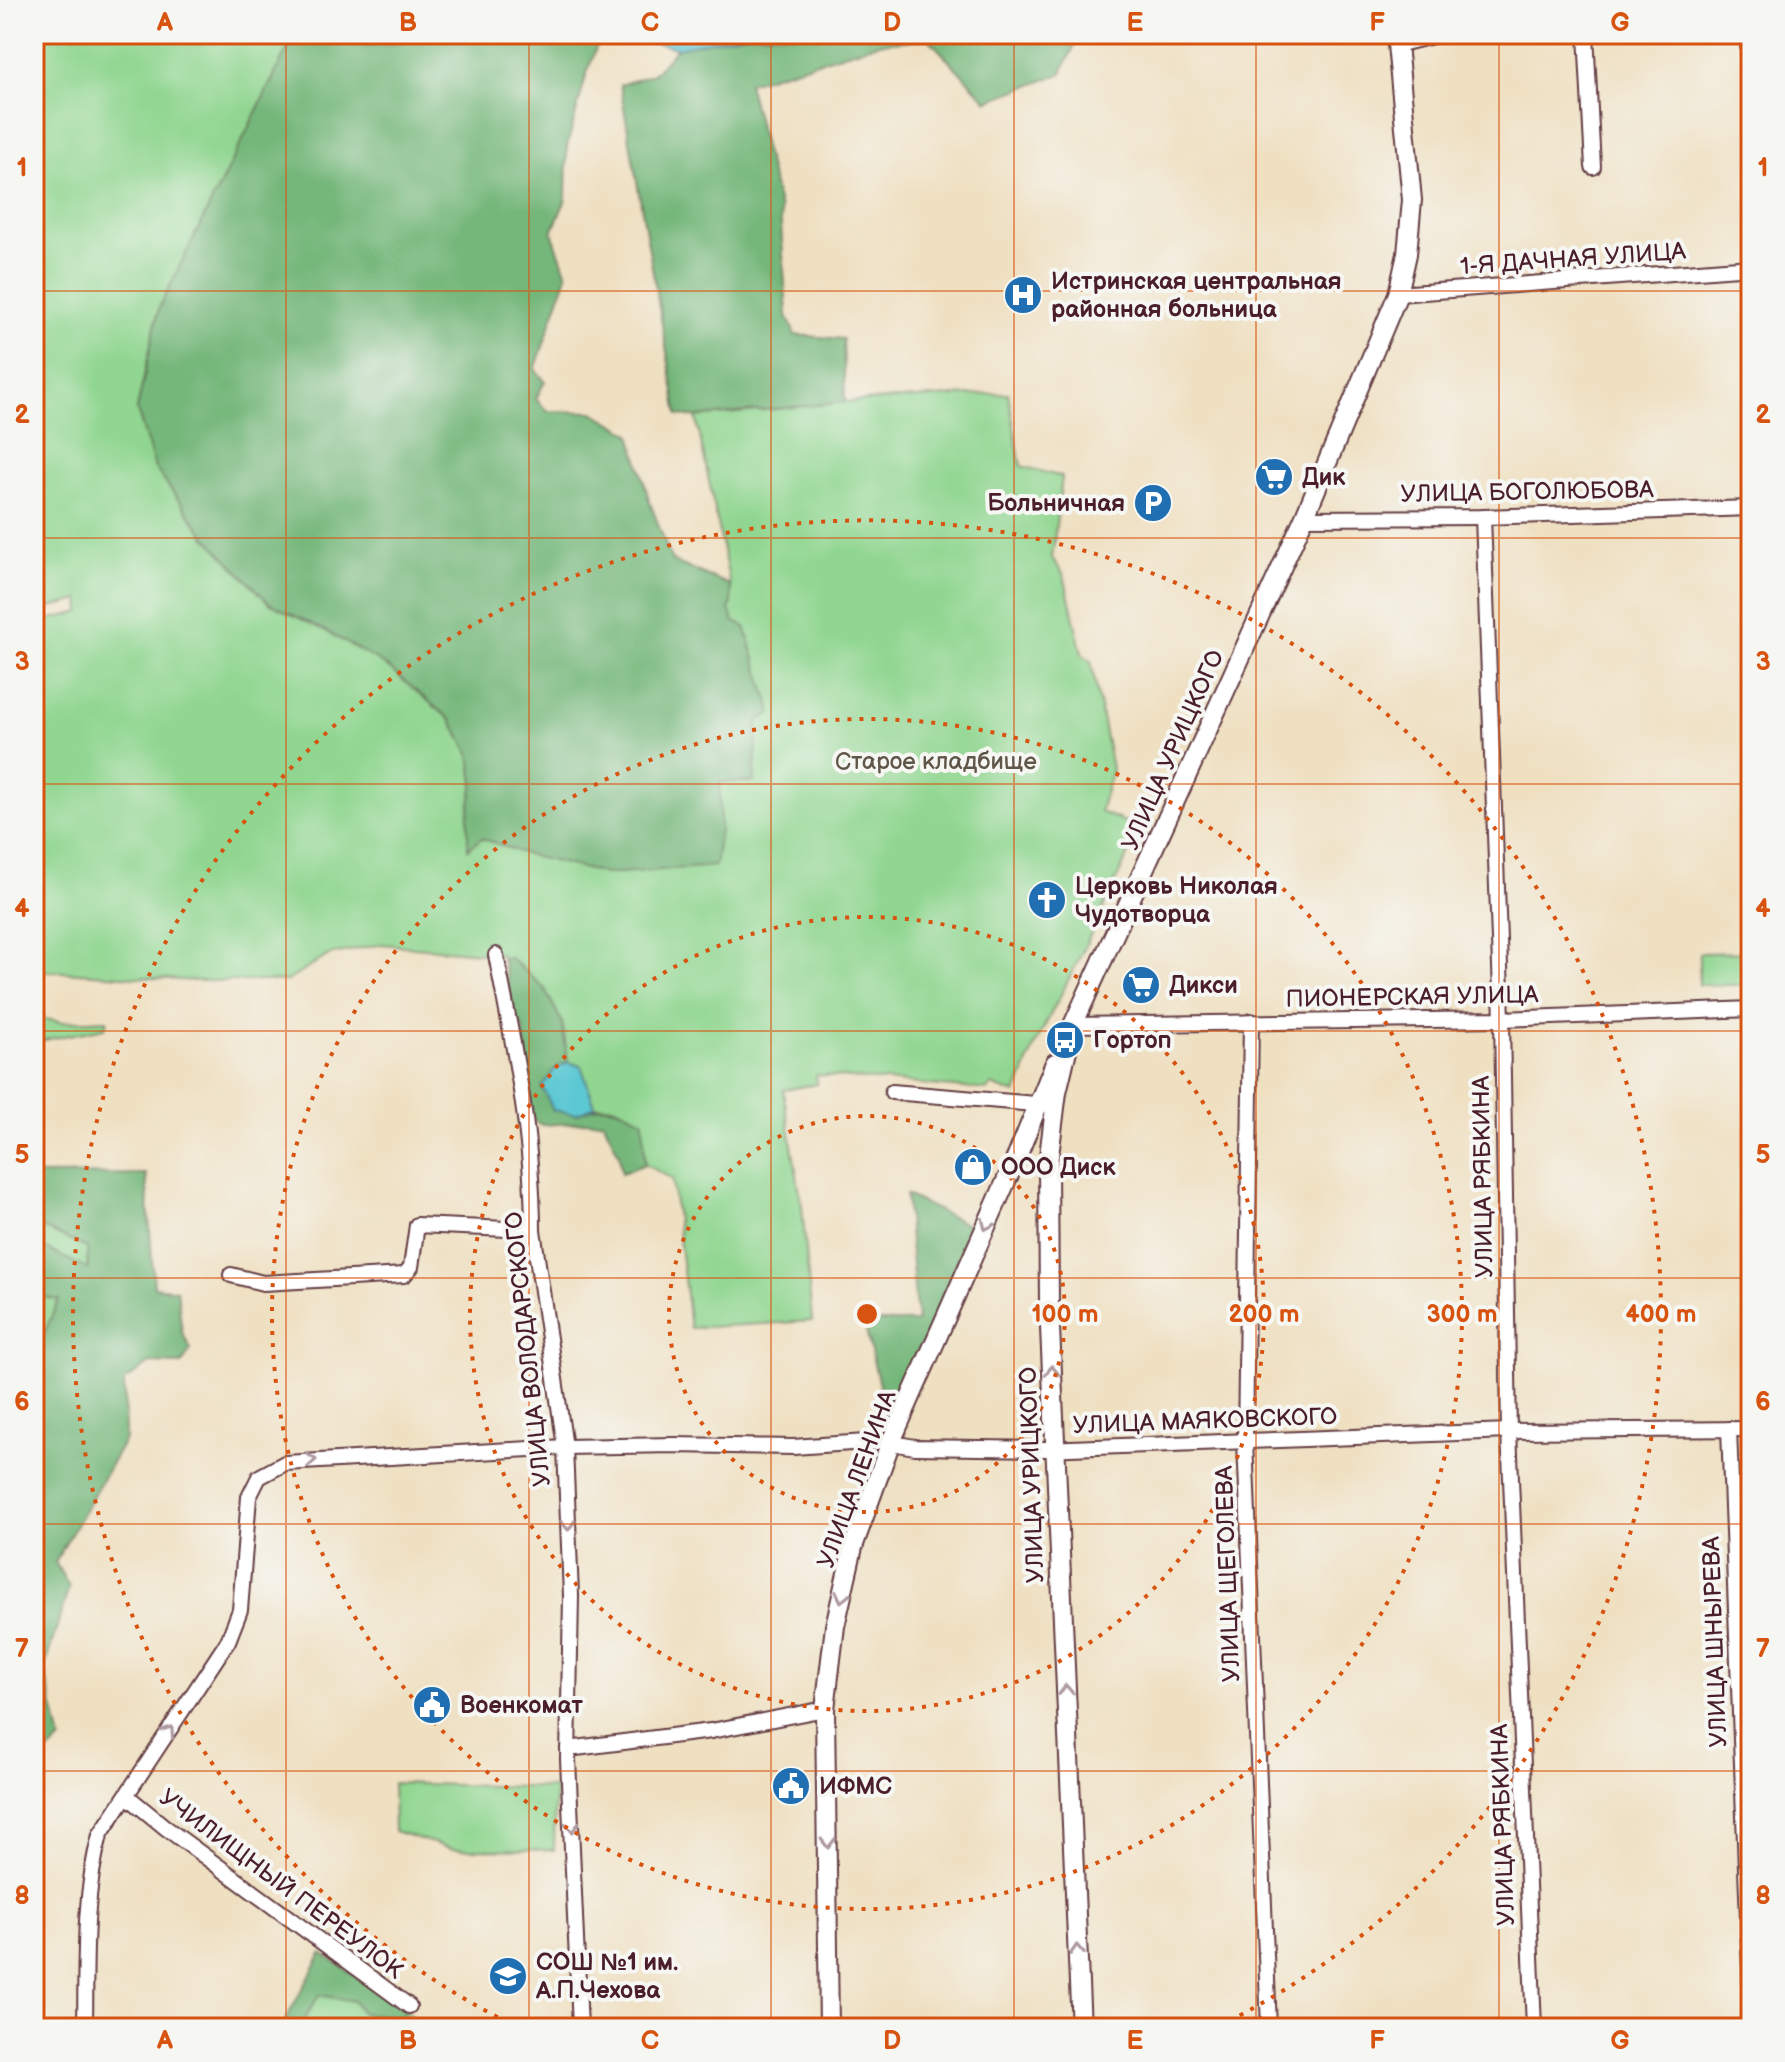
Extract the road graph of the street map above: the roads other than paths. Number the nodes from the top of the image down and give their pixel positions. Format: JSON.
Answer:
{"nodes":[{"id":1,"x":1440,"y":34,"type":"edge"},
{"id":2,"x":1586,"y":34,"type":"edge"},
{"id":3,"x":1747,"y":34,"type":"edge"},
{"id":4,"x":1396,"y":40,"type":"edge"},
{"id":5,"x":1751,"y":74,"type":"edge"},
{"id":6,"x":1593,"y":167,"type":"dead end"},
{"id":7,"x":1751,"y":267,"type":"edge"},
{"id":8,"x":1398,"y":294,"type":"junction"},
{"id":9,"x":1751,"y":508,"type":"edge"},
{"id":10,"x":1483,"y":517,"type":"junction"},
{"id":11,"x":1304,"y":518,"type":"junction"},
{"id":12,"x":496,"y":955,"type":"dead end"},
{"id":13,"x":1751,"y":1009,"type":"edge"},
{"id":14,"x":1502,"y":1019,"type":"junction"},
{"id":15,"x":1251,"y":1021,"type":"junction"},
{"id":16,"x":1073,"y":1025,"type":"junction"},
{"id":17,"x":892,"y":1092,"type":"dead end"},
{"id":18,"x":1046,"y":1105,"type":"junction"},
{"id":19,"x":1022,"y":1144,"type":"junction"},
{"id":20,"x":1048,"y":1164,"type":"junction"},
{"id":21,"x":533,"y":1230,"type":"junction"},
{"id":22,"x":231,"y":1275,"type":"dead end"},
{"id":23,"x":1729,"y":1429,"type":"junction"},
{"id":24,"x":1751,"y":1429,"type":"edge"},
{"id":25,"x":1509,"y":1431,"type":"junction"},
{"id":26,"x":1245,"y":1441,"type":"junction"},
{"id":27,"x":890,"y":1444,"type":"junction"},
{"id":28,"x":565,"y":1447,"type":"junction"},
{"id":29,"x":1055,"y":1449,"type":"junction"},
{"id":30,"x":825,"y":1709,"type":"junction"},
{"id":31,"x":568,"y":1749,"type":"junction"},
{"id":32,"x":127,"y":1796,"type":"junction"},
{"id":33,"x":1751,"y":1997,"type":"edge"},
{"id":34,"x":409,"y":2006,"type":"dead end"},
{"id":35,"x":85,"y":2028,"type":"edge"},
{"id":36,"x":580,"y":2028,"type":"edge"},
{"id":37,"x":829,"y":2028,"type":"edge"},
{"id":38,"x":1081,"y":2028,"type":"edge"},
{"id":39,"x":1269,"y":2028,"type":"edge"},
{"id":40,"x":1534,"y":2028,"type":"edge"}],
"edges":[{"from":1,"to":4,"type":"street"},
{"from":2,"to":6,"type":"street"},
{"from":3,"to":5,"type":"street"},
{"from":4,"to":8,"type":"street","name":"УЛИЦА УРИЦКОГО"},
{"from":7,"to":8,"type":"street","name":"1-Я ДАЧНАЯ УЛИЦА"},
{"from":8,"to":11,"type":"street","name":"УЛИЦА УРИЦКОГО"},
{"from":9,"to":10,"type":"street","name":"УЛИЦА БОГОЛЮБОВА"},
{"from":10,"to":11,"type":"street","name":"УЛИЦА БОГОЛЮБОВА"},
{"from":10,"to":14,"type":"street","name":"УЛИЦА РЯБКИНА"},
{"from":11,"to":16,"type":"street","name":"УЛИЦА УРИЦКОГО"},
{"from":12,"to":21,"type":"street","name":"УЛИЦА ВОЛОДАРСКОГО"},
{"from":13,"to":14,"type":"street","name":"ПИОНЕРСКАЯ УЛИЦА"},
{"from":14,"to":15,"type":"street","name":"ПИОНЕРСКАЯ УЛИЦА"},
{"from":14,"to":25,"type":"street","name":"УЛИЦА РЯБКИНА"},
{"from":15,"to":16,"type":"street","name":"ПИОНЕРСКАЯ УЛИЦА"},
{"from":15,"to":26,"type":"street","name":"УЛИЦА ЩЕГОЛЕВА"},
{"from":16,"to":18,"type":"street","name":"УЛИЦА ЛЕНИНА"},
{"from":17,"to":18,"type":"street"},
{"from":18,"to":19,"type":"street","name":"УЛИЦА ЛЕНИНА"},
{"from":18,"to":20,"type":"street","name":"УЛИЦА УРИЦКОГО"},
{"from":19,"to":20,"type":"street"},
{"from":19,"to":27,"type":"street","name":"УЛИЦА ЛЕНИНА","one_way":true},
{"from":29,"to":20,"type":"street","name":"УЛИЦА УРИЦКОГО","one_way":true},
{"from":21,"to":22,"type":"street"},
{"from":21,"to":28,"type":"street","name":"УЛИЦА ВОЛОДАРСКОГО"},
{"from":23,"to":24,"type":"street","name":"УЛИЦА МАЯКОВСКОГО"},
{"from":23,"to":25,"type":"street","name":"УЛИЦА МАЯКОВСКОГО"},
{"from":23,"to":33,"type":"street","name":"УЛИЦА ШНЫРЕВА"},
{"from":25,"to":26,"type":"street","name":"УЛИЦА МАЯКОВСКОГО"},
{"from":25,"to":40,"type":"street","name":"УЛИЦА РЯБКИНА"},
{"from":26,"to":29,"type":"street","name":"УЛИЦА МАЯКОВСКОГО"},
{"from":26,"to":39,"type":"street","name":"УЛИЦА ЩЕГОЛЕВА"},
{"from":27,"to":28,"type":"street","name":"УЛИЦА МАЯКОВСКОГО"},
{"from":27,"to":29,"type":"street","name":"УЛИЦА МАЯКОВСКОГО"},
{"from":27,"to":30,"type":"street","name":"УЛИЦА ЛЕНИНА","one_way":true},
{"from":28,"to":31,"type":"street","name":"УЛИЦА ВОЛОДАРСКОГО","one_way":true},
{"from":32,"to":28,"type":"street","name":"УЛИЦА МАЯКОВСКОГО","one_way":true},
{"from":38,"to":29,"type":"street","name":"УЛИЦА УРИЦКОГО","one_way":true},
{"from":30,"to":31,"type":"street"},
{"from":30,"to":37,"type":"street","name":"УЛИЦА ЛЕНИНА","one_way":true},
{"from":31,"to":36,"type":"street","name":"УЛИЦА ВОЛОДАРСКОГО","one_way":true},
{"from":32,"to":34,"type":"street","name":"УЧИЛИЩНЫЙ ПЕРЕУЛОК"},
{"from":32,"to":35,"type":"street"}]}
